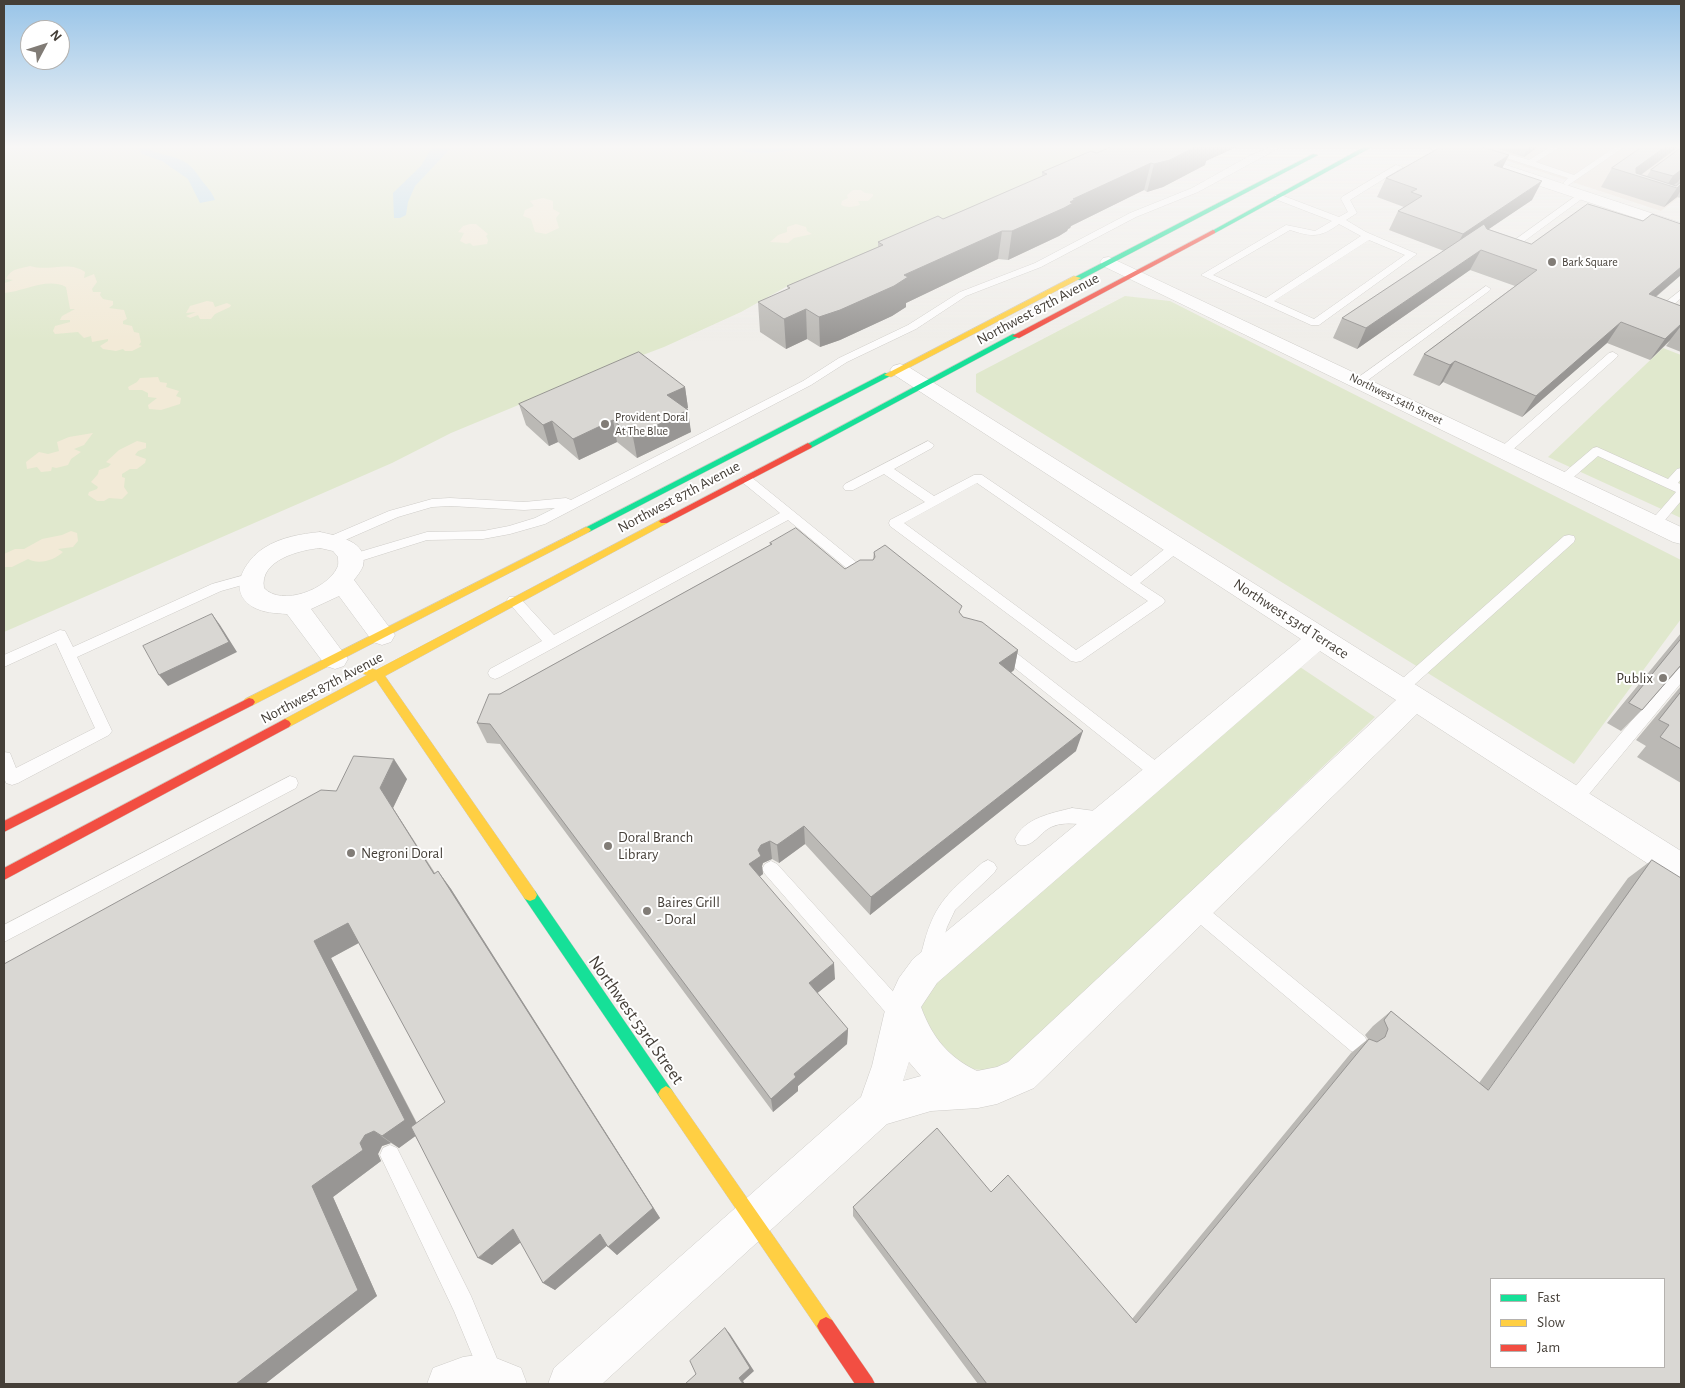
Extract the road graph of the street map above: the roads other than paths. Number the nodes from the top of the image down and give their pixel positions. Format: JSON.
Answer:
{"nodes":[{"id":1,"x":1140,"y":212,"type":"edge"},
{"id":2,"x":1207,"y":212,"type":"edge"},
{"id":3,"x":1251,"y":212,"type":"edge"},
{"id":4,"x":1317,"y":212,"type":"edge"},
{"id":5,"x":1352,"y":212,"type":"edge"},
{"id":6,"x":1560,"y":212,"type":"edge"},
{"id":7,"x":1633,"y":212,"type":"edge"},
{"id":8,"x":1339,"y":220,"type":"junction"},
{"id":9,"x":1681,"y":228,"type":"edge"},
{"id":10,"x":1368,"y":236,"type":"junction"},
{"id":11,"x":1508,"y":249,"type":"edge"},
{"id":12,"x":1110,"y":262,"type":"junction"},
{"id":13,"x":1135,"y":274,"type":"junction"},
{"id":14,"x":1486,"y":289,"type":"dead end"},
{"id":15,"x":1681,"y":293,"type":"edge"},
{"id":16,"x":1267,"y":301,"type":"junction"},
{"id":17,"x":1655,"y":316,"type":"edge"},
{"id":18,"x":1613,"y":355,"type":"edge"},
{"id":19,"x":900,"y":370,"type":"junction"},
{"id":20,"x":1360,"y":381,"type":"junction"},
{"id":21,"x":925,"y":386,"type":"junction"},
{"id":22,"x":928,"y":445,"type":"dead end"},
{"id":23,"x":1504,"y":451,"type":"junction"},
{"id":24,"x":885,"y":469,"type":"junction"},
{"id":25,"x":1681,"y":472,"type":"edge"},
{"id":26,"x":746,"y":479,"type":"junction"},
{"id":27,"x":1564,"y":479,"type":"junction"},
{"id":28,"x":849,"y":487,"type":"dead end"},
{"id":29,"x":1676,"y":487,"type":"edge"},
{"id":30,"x":1681,"y":494,"type":"edge"},
{"id":31,"x":579,"y":500,"type":"junction"},
{"id":32,"x":934,"y":502,"type":"junction"},
{"id":33,"x":515,"y":506,"type":"junction"},
{"id":34,"x":789,"y":514,"type":"junction"},
{"id":35,"x":1655,"y":523,"type":"junction"},
{"id":36,"x":510,"y":530,"type":"junction"},
{"id":37,"x":1681,"y":536,"type":"edge"},
{"id":38,"x":1569,"y":539,"type":"dead end"},
{"id":39,"x":331,"y":540,"type":"junction"},
{"id":40,"x":1177,"y":546,"type":"junction"},
{"id":41,"x":347,"y":571,"type":"junction"},
{"id":42,"x":252,"y":578,"type":"junction"},
{"id":43,"x":866,"y":578,"type":"edge"},
{"id":44,"x":1131,"y":583,"type":"junction"},
{"id":45,"x":514,"y":600,"type":"junction"},
{"id":46,"x":294,"y":605,"type":"junction"},
{"id":47,"x":1320,"y":637,"type":"junction"},
{"id":48,"x":552,"y":642,"type":"junction"},
{"id":49,"x":992,"y":643,"type":"edge"},
{"id":50,"x":381,"y":648,"type":"junction"},
{"id":51,"x":69,"y":655,"type":"junction"},
{"id":52,"x":334,"y":659,"type":"junction"},
{"id":53,"x":4,"y":661,"type":"edge"},
{"id":54,"x":495,"y":673,"type":"dead end"},
{"id":55,"x":1681,"y":674,"type":"edge"},
{"id":56,"x":378,"y":675,"type":"junction"},
{"id":57,"x":1408,"y":694,"type":"junction"},
{"id":58,"x":4,"y":758,"type":"edge"},
{"id":59,"x":1159,"y":773,"type":"junction"},
{"id":60,"x":290,"y":783,"type":"dead end"},
{"id":61,"x":1574,"y":800,"type":"junction"},
{"id":62,"x":1106,"y":818,"type":"junction"},
{"id":63,"x":4,"y":827,"type":"edge"},
{"id":64,"x":1024,"y":838,"type":"dead end"},
{"id":65,"x":988,"y":868,"type":"dead end"},
{"id":66,"x":1681,"y":868,"type":"edge"},
{"id":67,"x":771,"y":869,"type":"edge"},
{"id":68,"x":4,"y":874,"type":"edge"},
{"id":69,"x":1195,"y":909,"type":"junction"},
{"id":70,"x":4,"y":934,"type":"edge"},
{"id":71,"x":925,"y":971,"type":"junction"},
{"id":72,"x":902,"y":1011,"type":"junction"},
{"id":73,"x":1358,"y":1044,"type":"dead end"},
{"id":74,"x":980,"y":1091,"type":"junction"},
{"id":75,"x":875,"y":1109,"type":"junction"},
{"id":76,"x":390,"y":1155,"type":"edge"},
{"id":77,"x":753,"y":1219,"type":"junction"},
{"id":78,"x":499,"y":1381,"type":"edge"},
{"id":79,"x":449,"y":1384,"type":"edge"},
{"id":80,"x":570,"y":1384,"type":"edge"},
{"id":81,"x":866,"y":1384,"type":"edge"}],
"edges":[{"from":1,"to":31,"type":"lane"},
{"from":2,"to":12,"type":"main road","name":"Northwest 87th Avenue"},
{"from":3,"to":13,"type":"main road","name":"Northwest 87th Avenue"},
{"from":4,"to":8,"type":"lane"},
{"from":5,"to":8,"type":"lane"},
{"from":6,"to":11,"type":"lane"},
{"from":7,"to":9,"type":"street"},
{"from":8,"to":10,"type":"lane"},
{"from":8,"to":16,"type":"lane"},
{"from":10,"to":16,"type":"lane"},
{"from":10,"to":16,"type":"lane"},
{"from":12,"to":13,"type":"street","name":"Northwest 54th Street"},
{"from":12,"to":19,"type":"main road","name":"Northwest 87th Avenue"},
{"from":13,"to":20,"type":"street","name":"Northwest 54th Street"},
{"from":13,"to":21,"type":"main road","name":"Northwest 87th Avenue"},
{"from":14,"to":20,"type":"lane"},
{"from":15,"to":17,"type":"lane"},
{"from":18,"to":23,"type":"lane"},
{"from":19,"to":21,"type":"street","name":"Northwest 53rd Terrace"},
{"from":19,"to":50,"type":"main road","name":"Northwest 87th Avenue"},
{"from":20,"to":23,"type":"street","name":"Northwest 54th Street"},
{"from":21,"to":26,"type":"main road","name":"Northwest 87th Avenue"},
{"from":21,"to":40,"type":"street","name":"Northwest 53rd Terrace"},
{"from":22,"to":24,"type":"lane"},
{"from":23,"to":27,"type":"street","name":"Northwest 54th Street"},
{"from":24,"to":28,"type":"lane"},
{"from":24,"to":32,"type":"lane"},
{"from":25,"to":29,"type":"lane"},
{"from":26,"to":34,"type":"lane"},
{"from":26,"to":45,"type":"main road","name":"Northwest 87th Avenue"},
{"from":27,"to":29,"type":"lane"},
{"from":27,"to":35,"type":"street","name":"Northwest 54th Street"},
{"from":30,"to":35,"type":"lane"},
{"from":31,"to":33,"type":"lane"},
{"from":31,"to":36,"type":"lane"},
{"from":32,"to":44,"type":"lane"},
{"from":32,"to":44,"type":"lane"},
{"from":33,"to":36,"type":"lane"},
{"from":33,"to":39,"type":"lane"},
{"from":34,"to":43,"type":"lane"},
{"from":34,"to":48,"type":"lane"},
{"from":35,"to":37,"type":"street","name":"Northwest 54th Street"},
{"from":36,"to":41,"type":"lane"},
{"from":38,"to":57,"type":"lane"},
{"from":39,"to":41,"type":"street"},
{"from":39,"to":42,"type":"street"},
{"from":40,"to":44,"type":"lane"},
{"from":40,"to":47,"type":"street","name":"Northwest 53rd Terrace"},
{"from":41,"to":46,"type":"street"},
{"from":41,"to":50,"type":"street"},
{"from":42,"to":46,"type":"street"},
{"from":42,"to":51,"type":"lane"},
{"from":45,"to":48,"type":"lane"},
{"from":45,"to":56,"type":"main road","name":"Northwest 87th Avenue"},
{"from":46,"to":52,"type":"street"},
{"from":47,"to":57,"type":"street","name":"Northwest 53rd Terrace"},
{"from":47,"to":59,"type":"street"},
{"from":48,"to":54,"type":"lane"},
{"from":49,"to":59,"type":"lane"},
{"from":50,"to":52,"type":"main road","name":"Northwest 87th Avenue"},
{"from":50,"to":56,"type":"main road"},
{"from":51,"to":53,"type":"lane"},
{"from":51,"to":58,"type":"lane"},
{"from":52,"to":56,"type":"main road"},
{"from":52,"to":63,"type":"main road","name":"Northwest 87th Avenue"},
{"from":55,"to":61,"type":"lane"},
{"from":56,"to":68,"type":"main road","name":"Northwest 87th Avenue"},
{"from":56,"to":77,"type":"main road","name":"Northwest 53rd Street"},
{"from":57,"to":61,"type":"street","name":"Northwest 53rd Terrace"},
{"from":57,"to":69,"type":"street"},
{"from":59,"to":62,"type":"street"},
{"from":60,"to":70,"type":"lane"},
{"from":61,"to":66,"type":"street","name":"Northwest 53rd Terrace"},
{"from":62,"to":64,"type":"lane"},
{"from":62,"to":71,"type":"street"},
{"from":65,"to":71,"type":"lane"},
{"from":67,"to":72,"type":"lane"},
{"from":69,"to":73,"type":"lane"},
{"from":69,"to":74,"type":"street"},
{"from":71,"to":72,"type":"street"},
{"from":72,"to":74,"type":"street"},
{"from":72,"to":75,"type":"street"},
{"from":74,"to":75,"type":"street"},
{"from":75,"to":77,"type":"street"},
{"from":76,"to":78,"type":"lane"},
{"from":77,"to":80,"type":"street"},
{"from":77,"to":81,"type":"main road","name":"Northwest 53rd Street"},
{"from":78,"to":79,"type":"street"}]}
